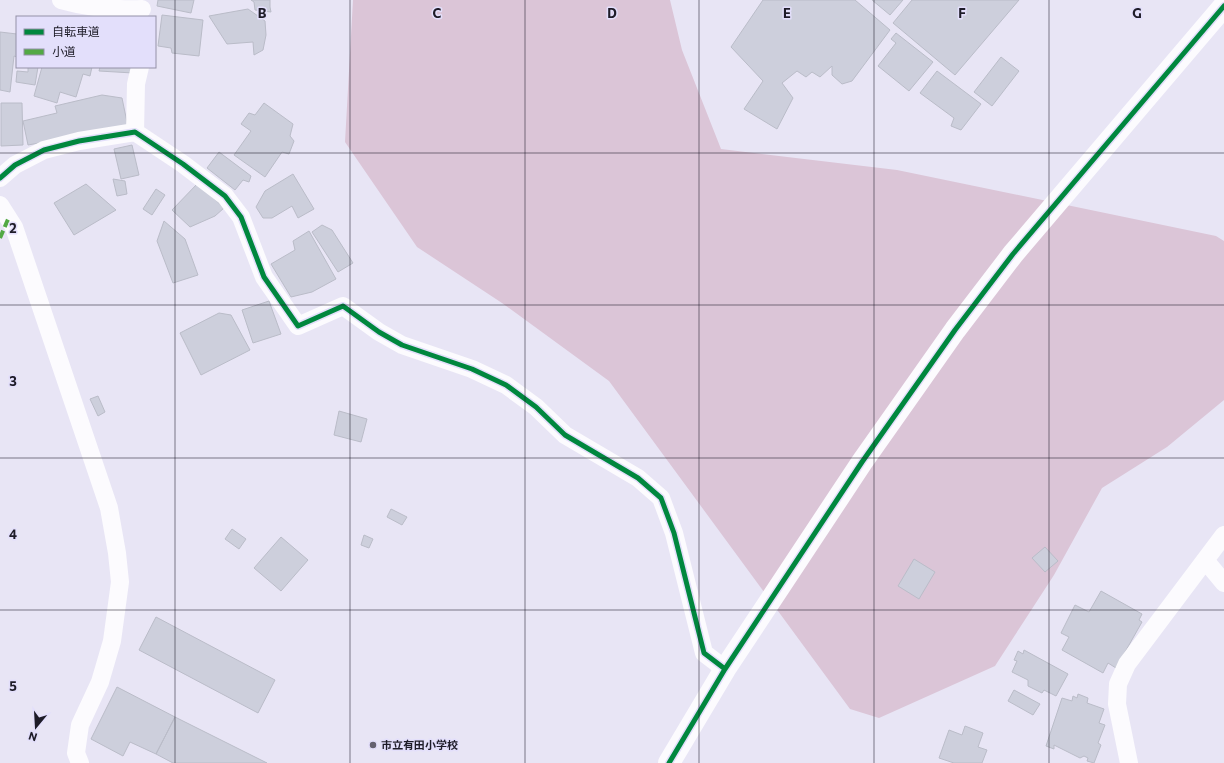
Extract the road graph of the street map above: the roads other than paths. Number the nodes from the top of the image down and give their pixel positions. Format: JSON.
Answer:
{"nodes":[{"id":1,"x":61,"y":0,"type":"edge"},
{"id":2,"x":1224,"y":6,"type":"edge"},
{"id":3,"x":142,"y":9,"type":"edge"},
{"id":4,"x":140,"y":68,"type":"edge"},
{"id":5,"x":135,"y":132,"type":"junction"},
{"id":6,"x":0,"y":178,"type":"edge"},
{"id":7,"x":0,"y":205,"type":"edge"},
{"id":8,"x":1224,"y":535,"type":"edge"},
{"id":9,"x":1205,"y":560,"type":"junction"},
{"id":10,"x":1224,"y":583,"type":"edge"},
{"id":11,"x":725,"y":669,"type":"junction"},
{"id":12,"x":80,"y":763,"type":"edge"},
{"id":13,"x":669,"y":763,"type":"edge"},
{"id":14,"x":1129,"y":763,"type":"edge"}],
"edges":[{"from":1,"to":3,"type":"street"},
{"from":2,"to":11,"type":"street"},
{"from":4,"to":5,"type":"street"},
{"from":5,"to":6,"type":"street"},
{"from":5,"to":11,"type":"street"},
{"from":7,"to":12,"type":"street"},
{"from":8,"to":9,"type":"street"},
{"from":9,"to":10,"type":"street"},
{"from":9,"to":14,"type":"street"},
{"from":11,"to":13,"type":"street"}]}
